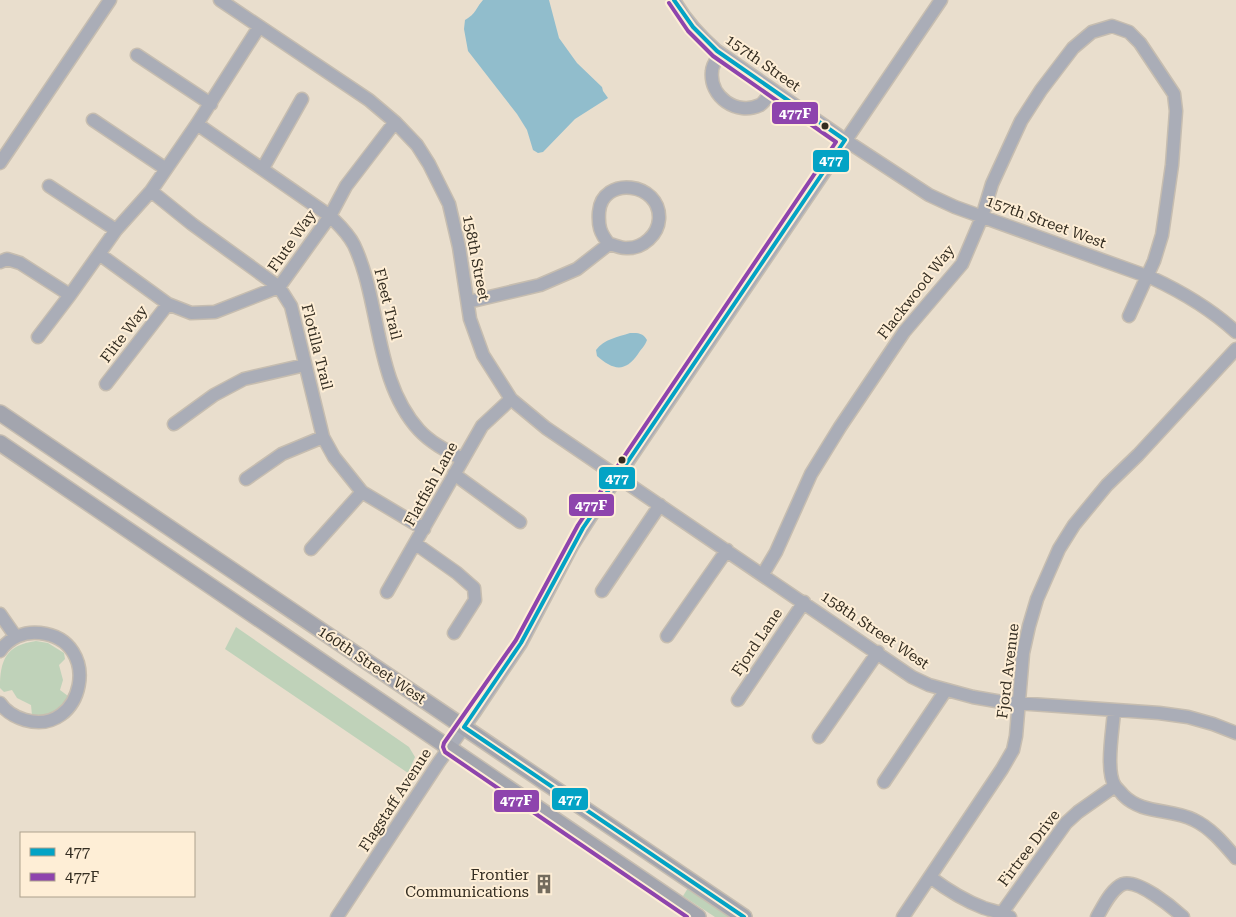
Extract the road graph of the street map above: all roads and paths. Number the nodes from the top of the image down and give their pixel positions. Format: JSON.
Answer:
{"nodes":[{"id":1,"x":110,"y":0,"type":"edge"},
{"id":2,"x":220,"y":0,"type":"edge"},
{"id":3,"x":674,"y":0,"type":"edge"},
{"id":4,"x":941,"y":0,"type":"edge"},
{"id":5,"x":259,"y":26,"type":"junction"},
{"id":6,"x":720,"y":54,"type":"junction"},
{"id":7,"x":137,"y":55,"type":"dead end"},
{"id":8,"x":772,"y":90,"type":"junction"},
{"id":9,"x":302,"y":99,"type":"dead end"},
{"id":10,"x":210,"y":104,"type":"junction"},
{"id":11,"x":93,"y":120,"type":"dead end"},
{"id":12,"x":395,"y":122,"type":"junction"},
{"id":13,"x":197,"y":124,"type":"junction"},
{"id":14,"x":846,"y":140,"type":"junction"},
{"id":15,"x":0,"y":163,"type":"edge"},
{"id":16,"x":263,"y":168,"type":"junction"},
{"id":17,"x":166,"y":169,"type":"junction"},
{"id":18,"x":49,"y":186,"type":"dead end"},
{"id":19,"x":151,"y":191,"type":"junction"},
{"id":20,"x":330,"y":216,"type":"junction"},
{"id":21,"x":982,"y":217,"type":"junction"},
{"id":22,"x":116,"y":230,"type":"junction"},
{"id":23,"x":609,"y":244,"type":"junction"},
{"id":24,"x":98,"y":254,"type":"junction"},
{"id":25,"x":0,"y":262,"type":"edge"},
{"id":26,"x":1147,"y":276,"type":"junction"},
{"id":27,"x":280,"y":287,"type":"junction"},
{"id":28,"x":70,"y":295,"type":"junction"},
{"id":29,"x":468,"y":302,"type":"junction"},
{"id":30,"x":168,"y":304,"type":"junction"},
{"id":31,"x":1129,"y":316,"type":"dead end"},
{"id":32,"x":1236,"y":332,"type":"edge"},
{"id":33,"x":38,"y":337,"type":"dead end"},
{"id":34,"x":1236,"y":349,"type":"edge"},
{"id":35,"x":305,"y":365,"type":"junction"},
{"id":36,"x":106,"y":384,"type":"dead end"},
{"id":37,"x":510,"y":399,"type":"junction"},
{"id":38,"x":0,"y":413,"type":"edge"},
{"id":39,"x":174,"y":424,"type":"dead end"},
{"id":40,"x":322,"y":437,"type":"junction"},
{"id":41,"x":0,"y":443,"type":"edge"},
{"id":42,"x":462,"y":460,"type":"junction"},
{"id":43,"x":454,"y":474,"type":"junction"},
{"id":44,"x":618,"y":476,"type":"junction"},
{"id":45,"x":246,"y":479,"type":"dead end"},
{"id":46,"x":362,"y":492,"type":"junction"},
{"id":47,"x":660,"y":505,"type":"junction"},
{"id":48,"x":520,"y":522,"type":"dead end"},
{"id":49,"x":424,"y":529,"type":"junction"},
{"id":50,"x":416,"y":544,"type":"junction"},
{"id":51,"x":312,"y":549,"type":"dead end"},
{"id":52,"x":727,"y":550,"type":"junction"},
{"id":53,"x":763,"y":574,"type":"junction"},
{"id":54,"x":602,"y":591,"type":"dead end"},
{"id":55,"x":387,"y":592,"type":"dead end"},
{"id":56,"x":804,"y":602,"type":"junction"},
{"id":57,"x":0,"y":614,"type":"edge"},
{"id":58,"x":454,"y":633,"type":"dead end"},
{"id":59,"x":667,"y":636,"type":"dead end"},
{"id":60,"x":16,"y":637,"type":"junction"},
{"id":61,"x":0,"y":651,"type":"edge"},
{"id":62,"x":878,"y":652,"type":"junction"},
{"id":63,"x":946,"y":690,"type":"junction"},
{"id":64,"x":738,"y":700,"type":"dead end"},
{"id":65,"x":0,"y":703,"type":"edge"},
{"id":66,"x":1018,"y":703,"type":"junction"},
{"id":67,"x":1114,"y":711,"type":"junction"},
{"id":68,"x":464,"y":727,"type":"junction"},
{"id":69,"x":1236,"y":733,"type":"edge"},
{"id":70,"x":819,"y":737,"type":"dead end"},
{"id":71,"x":449,"y":747,"type":"junction"},
{"id":72,"x":884,"y":782,"type":"dead end"},
{"id":73,"x":1115,"y":786,"type":"junction"},
{"id":74,"x":1236,"y":858,"type":"edge"},
{"id":75,"x":930,"y":877,"type":"junction"},
{"id":76,"x":1004,"y":915,"type":"edge"},
{"id":77,"x":337,"y":917,"type":"edge"},
{"id":78,"x":698,"y":917,"type":"edge"},
{"id":79,"x":744,"y":917,"type":"edge"},
{"id":80,"x":903,"y":917,"type":"edge"},
{"id":81,"x":1097,"y":917,"type":"edge"},
{"id":82,"x":1183,"y":917,"type":"edge"}],
"edges":[{"from":1,"to":15,"type":"street"},
{"from":2,"to":5,"type":"street","name":"158th Street"},
{"from":3,"to":6,"type":"street","name":"157th Street"},
{"from":4,"to":14,"type":"street","name":"Flagstaff Avenue"},
{"from":5,"to":10,"type":"street"},
{"from":5,"to":12,"type":"street","name":"158th Street"},
{"from":6,"to":8,"type":"street","name":"157th Street"},
{"from":6,"to":8,"type":"street"},
{"from":7,"to":10,"type":"street"},
{"from":8,"to":14,"type":"street","name":"157th Street"},
{"from":9,"to":16,"type":"street"},
{"from":10,"to":13,"type":"street"},
{"from":11,"to":17,"type":"street"},
{"from":12,"to":20,"type":"street","name":"Flute Way"},
{"from":12,"to":29,"type":"street","name":"158th Street"},
{"from":13,"to":16,"type":"street","name":"Fleet Trail"},
{"from":13,"to":17,"type":"street"},
{"from":14,"to":21,"type":"street","name":"157th Street West"},
{"from":14,"to":44,"type":"street","name":"Flagstaff Avenue"},
{"from":16,"to":20,"type":"street","name":"Fleet Trail"},
{"from":17,"to":19,"type":"street"},
{"from":18,"to":22,"type":"street"},
{"from":19,"to":22,"type":"street"},
{"from":19,"to":27,"type":"street","name":"Flotilla Trail"},
{"from":20,"to":27,"type":"street","name":"Flute Way"},
{"from":20,"to":42,"type":"street","name":"Fleet Trail"},
{"from":21,"to":26,"type":"street","name":"157th Street West"},
{"from":21,"to":26,"type":"street","name":"Flackwood Way"},
{"from":21,"to":53,"type":"street","name":"Flackwood Way"},
{"from":22,"to":24,"type":"street"},
{"from":23,"to":23,"type":"street"},
{"from":23,"to":29,"type":"street"},
{"from":24,"to":28,"type":"street"},
{"from":24,"to":30,"type":"street","name":"Flute Way"},
{"from":25,"to":28,"type":"street"},
{"from":26,"to":31,"type":"street","name":"Flackwood Way"},
{"from":26,"to":32,"type":"street","name":"157th Street West"},
{"from":27,"to":30,"type":"street","name":"Flute Way"},
{"from":27,"to":35,"type":"street","name":"Flotilla Trail"},
{"from":28,"to":33,"type":"street"},
{"from":29,"to":37,"type":"street","name":"158th Street"},
{"from":30,"to":36,"type":"street","name":"Flite Way"},
{"from":34,"to":66,"type":"street","name":"Fjord Avenue"},
{"from":35,"to":39,"type":"street"},
{"from":35,"to":40,"type":"street","name":"Flotilla Trail"},
{"from":37,"to":42,"type":"street","name":"Flatfish Lane"},
{"from":37,"to":44,"type":"street","name":"158th Street"},
{"from":38,"to":68,"type":"main road","name":"160th Street West"},
{"from":40,"to":45,"type":"street"},
{"from":40,"to":46,"type":"street","name":"Flotilla Trail"},
{"from":41,"to":71,"type":"main road","name":"160th Street West"},
{"from":42,"to":43,"type":"street","name":"Flatfish Lane"},
{"from":43,"to":48,"type":"street"},
{"from":43,"to":49,"type":"street","name":"Flatfish Lane"},
{"from":44,"to":47,"type":"street","name":"158th Street West"},
{"from":44,"to":68,"type":"street","name":"Flagstaff Avenue"},
{"from":46,"to":49,"type":"street","name":"Flotilla Trail"},
{"from":46,"to":51,"type":"street"},
{"from":47,"to":52,"type":"street","name":"158th Street West"},
{"from":47,"to":54,"type":"street"},
{"from":49,"to":50,"type":"street","name":"Flatfish Lane"},
{"from":50,"to":55,"type":"street","name":"Flatfish Lane"},
{"from":50,"to":58,"type":"street"},
{"from":52,"to":53,"type":"street","name":"158th Street West"},
{"from":52,"to":59,"type":"street"},
{"from":53,"to":56,"type":"street","name":"158th Street West"},
{"from":56,"to":62,"type":"street","name":"158th Street West"},
{"from":56,"to":64,"type":"street","name":"Fjord Lane"},
{"from":57,"to":60,"type":"street"},
{"from":60,"to":61,"type":"street"},
{"from":60,"to":65,"type":"street"},
{"from":62,"to":63,"type":"street","name":"158th Street West"},
{"from":62,"to":70,"type":"street"},
{"from":63,"to":66,"type":"street","name":"158th Street West"},
{"from":63,"to":72,"type":"street"},
{"from":66,"to":67,"type":"street","name":"158th Street West"},
{"from":66,"to":75,"type":"street","name":"Fjord Avenue"},
{"from":67,"to":69,"type":"street","name":"158th Street West"},
{"from":67,"to":73,"type":"street"},
{"from":68,"to":71,"type":"street","name":"Flagstaff Avenue"},
{"from":68,"to":79,"type":"main road","name":"160th Street West"},
{"from":71,"to":77,"type":"street","name":"Flagstaff Avenue"},
{"from":71,"to":78,"type":"main road","name":"160th Street West"},
{"from":73,"to":74,"type":"street"},
{"from":73,"to":76,"type":"street","name":"Firtree Drive"},
{"from":75,"to":76,"type":"street"},
{"from":75,"to":80,"type":"street","name":"Fjord Avenue"},
{"from":81,"to":82,"type":"street"}]}
